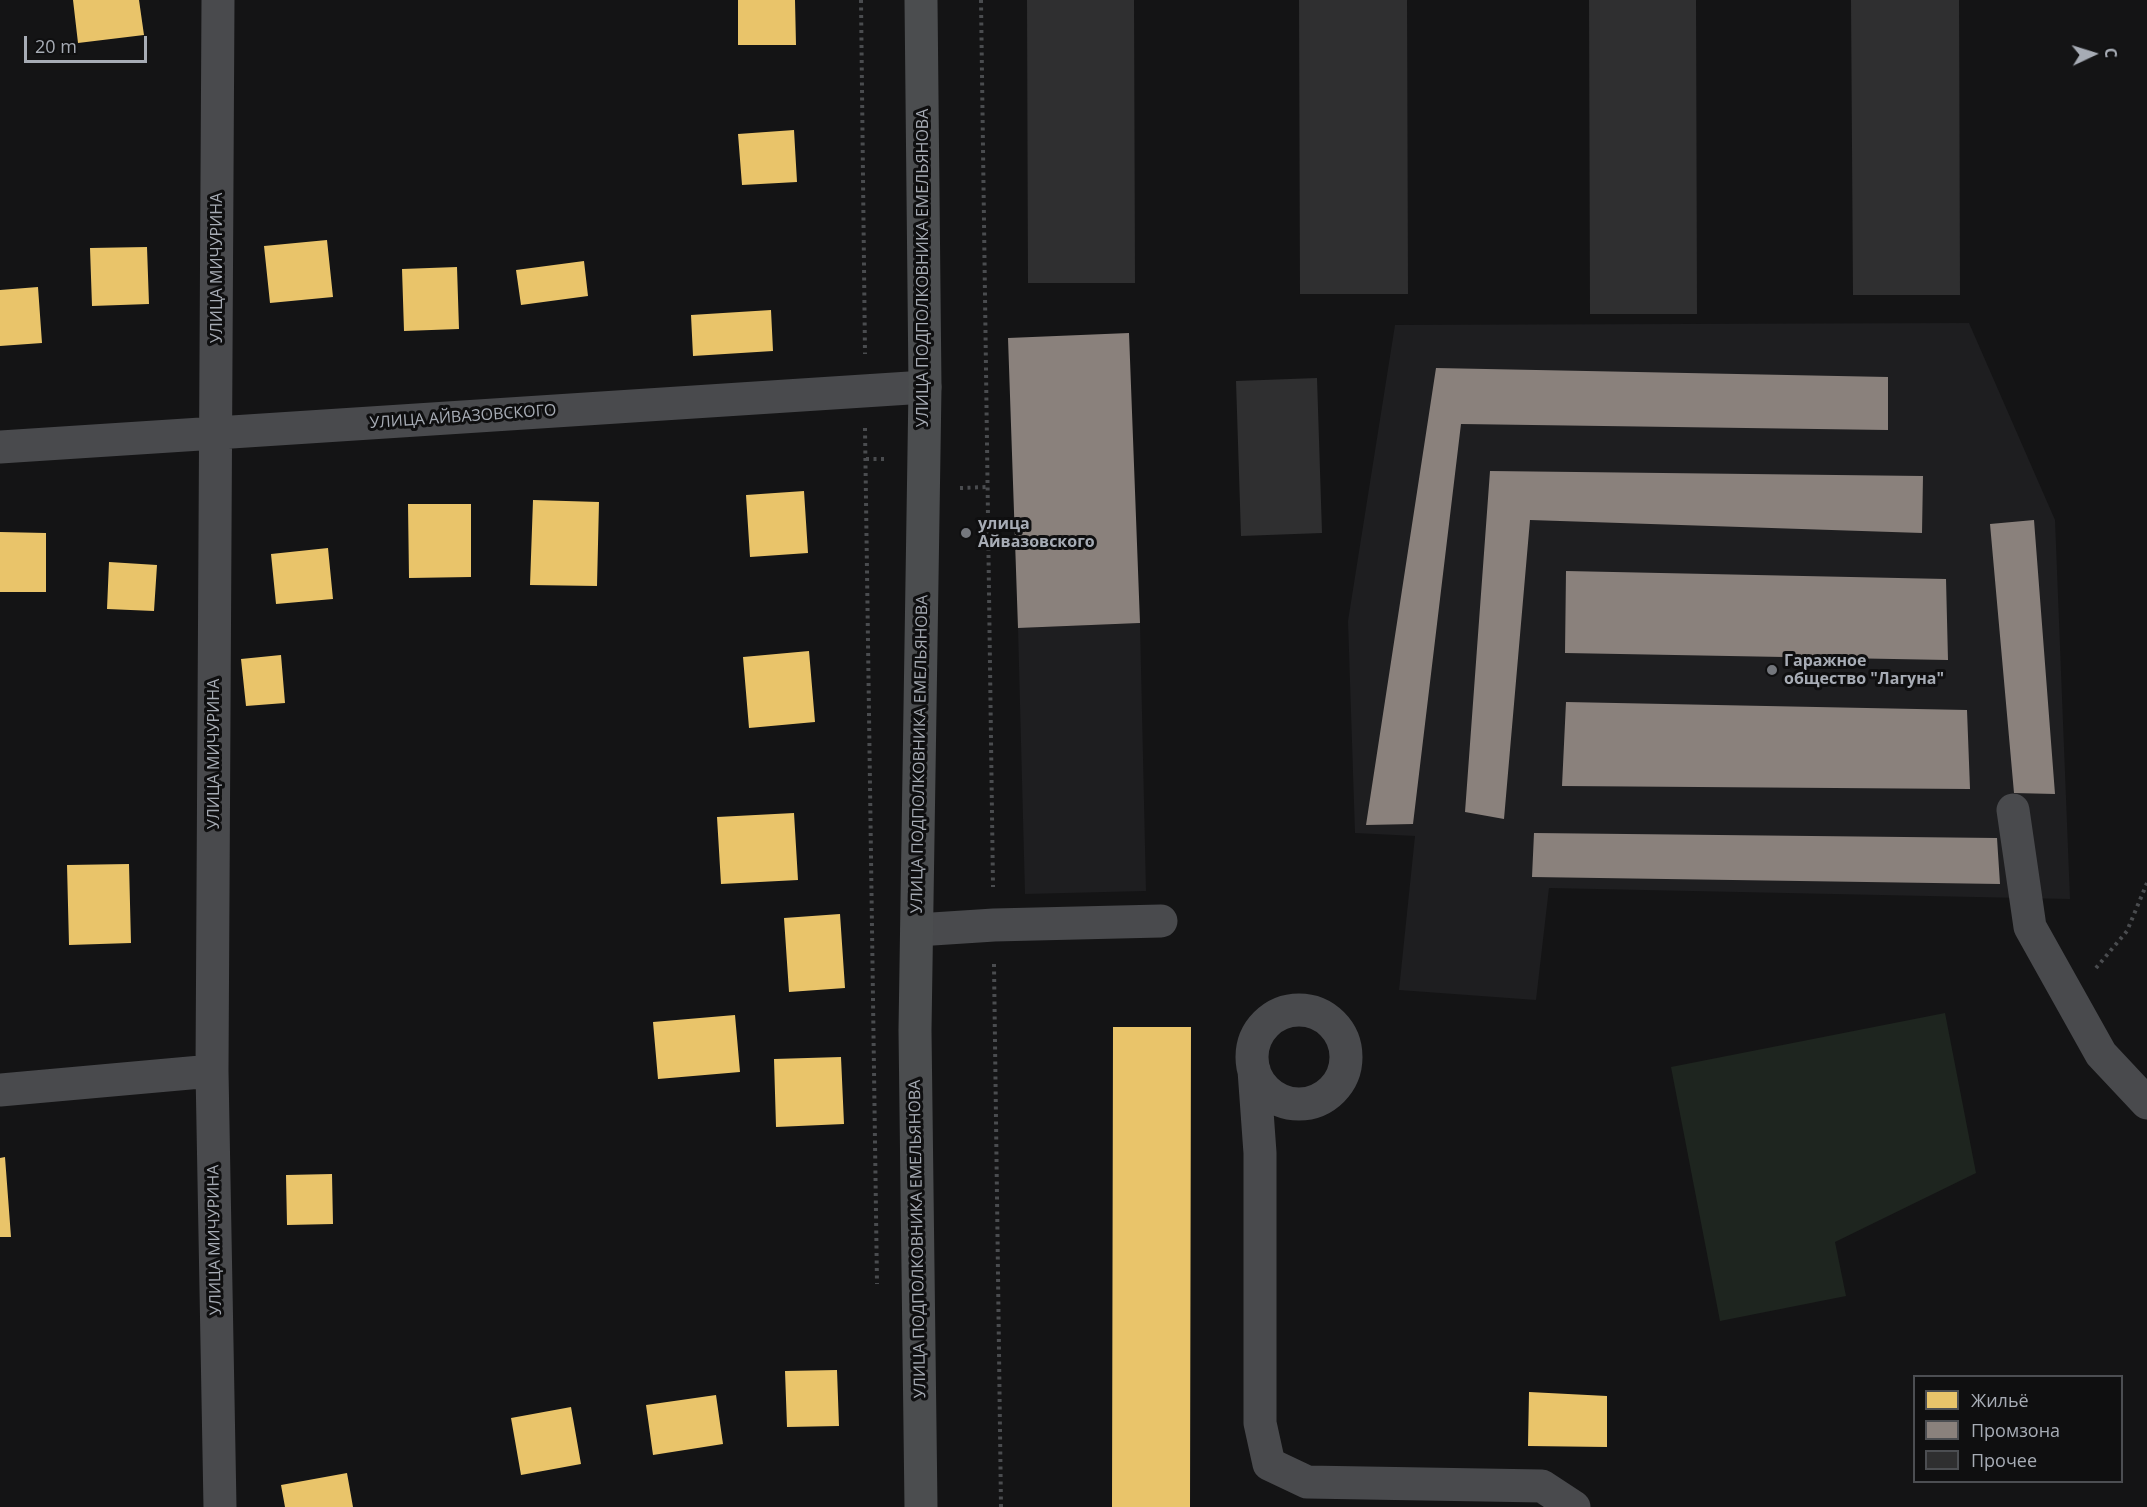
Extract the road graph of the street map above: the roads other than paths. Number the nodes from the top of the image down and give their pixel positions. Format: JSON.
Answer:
{"nodes":[{"id":1,"x":218,"y":0,"type":"edge"},
{"id":2,"x":921,"y":0,"type":"edge"},
{"id":3,"x":925,"y":387,"type":"junction"},
{"id":4,"x":216,"y":433,"type":"junction"},
{"id":5,"x":0,"y":447,"type":"edge"},
{"id":6,"x":2013,"y":810,"type":"dead end"},
{"id":7,"x":1161,"y":921,"type":"dead end"},
{"id":8,"x":917,"y":930,"type":"junction"},
{"id":9,"x":1254,"y":1070,"type":"dead end"},
{"id":10,"x":212,"y":1071,"type":"junction"},
{"id":11,"x":0,"y":1090,"type":"edge"},
{"id":12,"x":2147,"y":1103,"type":"edge"},
{"id":13,"x":220,"y":1507,"type":"edge"},
{"id":14,"x":921,"y":1507,"type":"edge"},
{"id":15,"x":1574,"y":1507,"type":"edge"}],
"edges":[{"from":1,"to":4,"type":"street","name":"УЛИЦА МИЧУРИНА"},
{"from":2,"to":3,"type":"main road","name":"УЛИЦА ПОДПОЛКОВНИКА ЕМЕЛЬЯНОВА"},
{"from":3,"to":4,"type":"street","name":"УЛИЦА АЙВАЗОВСКОГО"},
{"from":3,"to":8,"type":"main road","name":"УЛИЦА ПОДПОЛКОВНИКА ЕМЕЛЬЯНОВА"},
{"from":4,"to":5,"type":"street","name":"УЛИЦА АЙВАЗОВСКОГО"},
{"from":4,"to":10,"type":"street","name":"УЛИЦА МИЧУРИНА"},
{"from":6,"to":12,"type":"street"},
{"from":7,"to":8,"type":"street"},
{"from":8,"to":14,"type":"main road","name":"УЛИЦА ПОДПОЛКОВНИКА ЕМЕЛЬЯНОВА"},
{"from":9,"to":15,"type":"street"},
{"from":10,"to":11,"type":"street"},
{"from":10,"to":13,"type":"street","name":"УЛИЦА МИЧУРИНА"}]}
